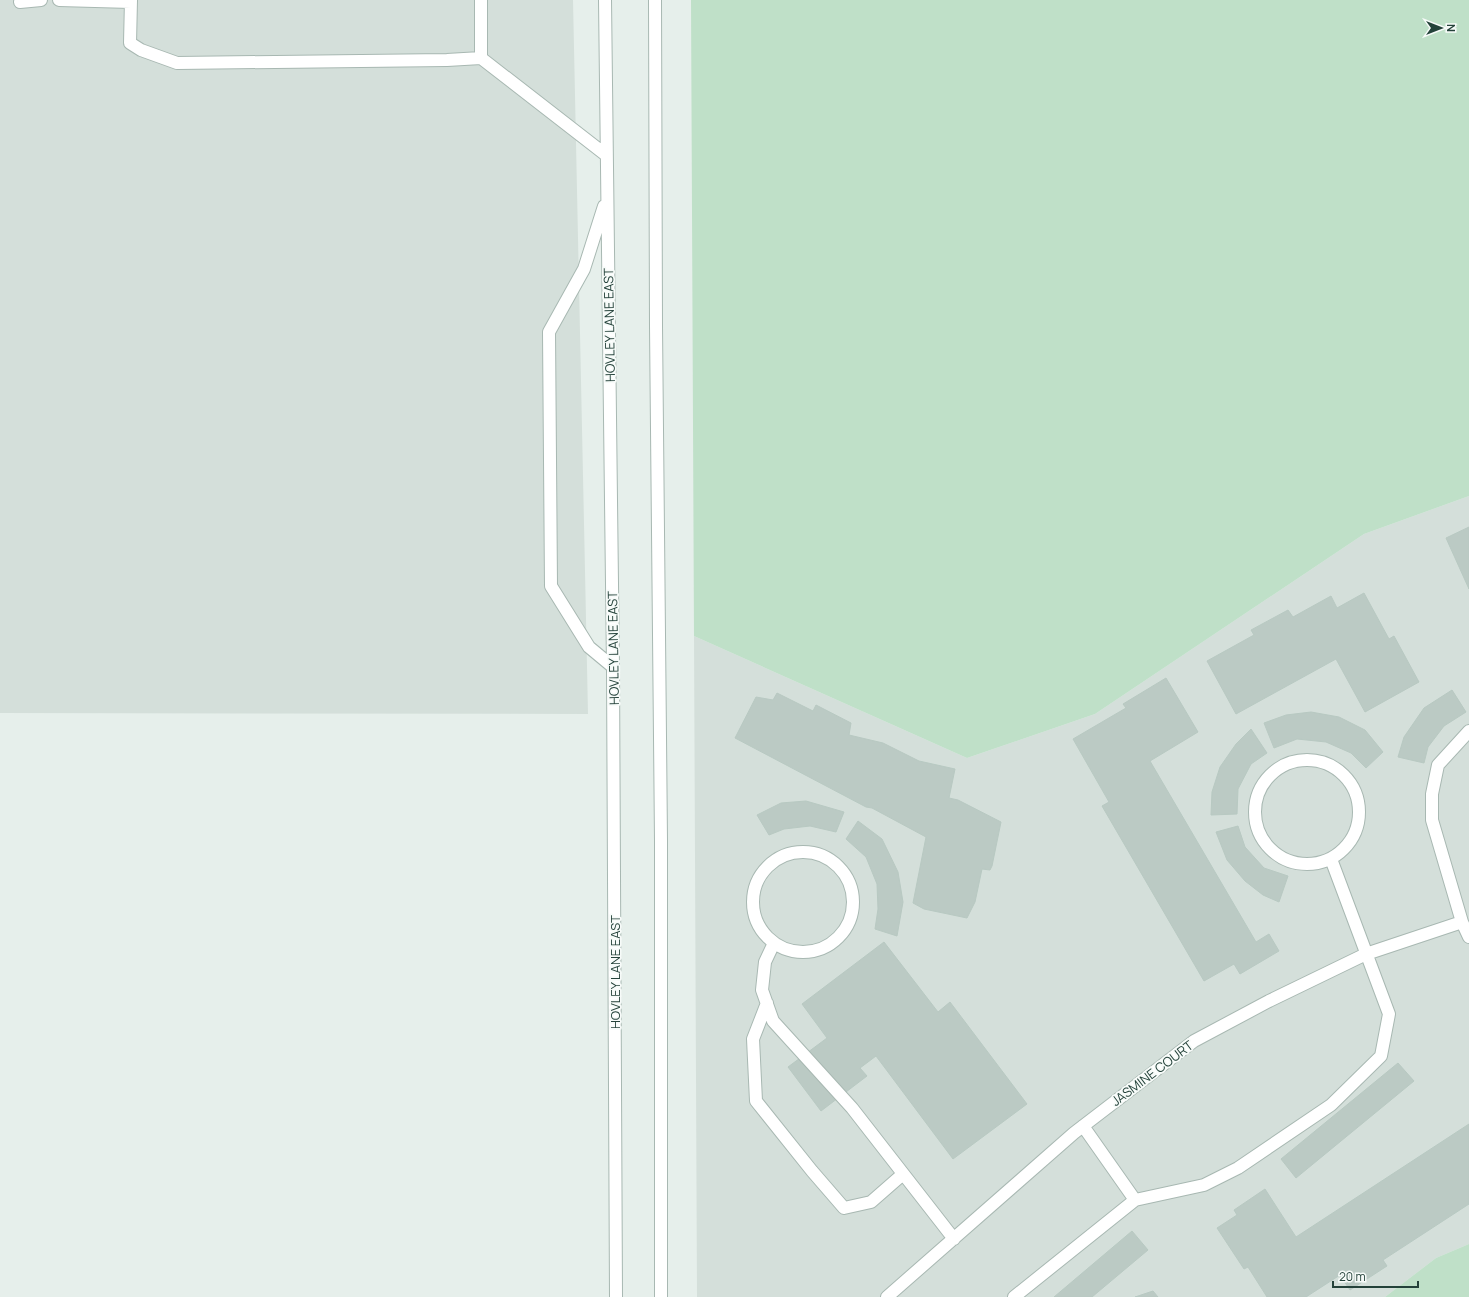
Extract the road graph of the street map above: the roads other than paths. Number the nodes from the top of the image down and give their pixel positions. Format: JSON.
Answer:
{"nodes":[{"id":1,"x":41,"y":0,"type":"edge"},
{"id":2,"x":59,"y":0,"type":"edge"},
{"id":3,"x":481,"y":0,"type":"edge"},
{"id":4,"x":605,"y":0,"type":"edge"},
{"id":5,"x":648,"y":0,"type":"edge"},
{"id":6,"x":655,"y":0,"type":"edge"},
{"id":7,"x":131,"y":1,"type":"edge"},
{"id":8,"x":20,"y":2,"type":"dead end"},
{"id":9,"x":481,"y":58,"type":"junction"},
{"id":10,"x":656,"y":117,"type":"junction"},
{"id":11,"x":606,"y":155,"type":"junction"},
{"id":12,"x":607,"y":196,"type":"junction"},
{"id":13,"x":613,"y":667,"type":"junction"},
{"id":14,"x":1469,"y":731,"type":"edge"},
{"id":15,"x":1331,"y":859,"type":"junction"},
{"id":16,"x":1462,"y":922,"type":"junction"},
{"id":17,"x":1469,"y":936,"type":"edge"},
{"id":18,"x":774,"y":943,"type":"junction"},
{"id":19,"x":1366,"y":954,"type":"junction"},
{"id":20,"x":767,"y":1003,"type":"junction"},
{"id":21,"x":1083,"y":1126,"type":"junction"},
{"id":22,"x":903,"y":1174,"type":"junction"},
{"id":23,"x":1135,"y":1200,"type":"junction"},
{"id":24,"x":954,"y":1239,"type":"junction"},
{"id":25,"x":616,"y":1297,"type":"edge"},
{"id":26,"x":661,"y":1297,"type":"edge"},
{"id":27,"x":887,"y":1297,"type":"edge"},
{"id":28,"x":1014,"y":1297,"type":"edge"}],
"edges":[{"from":1,"to":8,"type":"street"},
{"from":2,"to":7,"type":"street"},
{"from":3,"to":9,"type":"street"},
{"from":4,"to":11,"type":"street","name":"HOVLEY LANE EAST"},
{"from":5,"to":10,"type":"street"},
{"from":6,"to":10,"type":"street"},
{"from":7,"to":9,"type":"street"},
{"from":9,"to":11,"type":"street"},
{"from":10,"to":26,"type":"street"},
{"from":11,"to":12,"type":"street","name":"HOVLEY LANE EAST"},
{"from":12,"to":13,"type":"street","name":"HOVLEY LANE EAST"},
{"from":12,"to":13,"type":"street"},
{"from":13,"to":25,"type":"street","name":"HOVLEY LANE EAST"},
{"from":14,"to":16,"type":"street"},
{"from":15,"to":15,"type":"street"},
{"from":15,"to":19,"type":"street"},
{"from":16,"to":17,"type":"street"},
{"from":16,"to":19,"type":"street","name":"JASMINE COURT"},
{"from":18,"to":18,"type":"street"},
{"from":18,"to":20,"type":"street"},
{"from":19,"to":21,"type":"street","name":"JASMINE COURT"},
{"from":19,"to":23,"type":"street"},
{"from":20,"to":22,"type":"street"},
{"from":20,"to":22,"type":"street"},
{"from":21,"to":23,"type":"street"},
{"from":21,"to":24,"type":"street","name":"JASMINE COURT"},
{"from":22,"to":24,"type":"street"},
{"from":23,"to":28,"type":"street"},
{"from":24,"to":27,"type":"street","name":"JASMINE COURT"}]}
